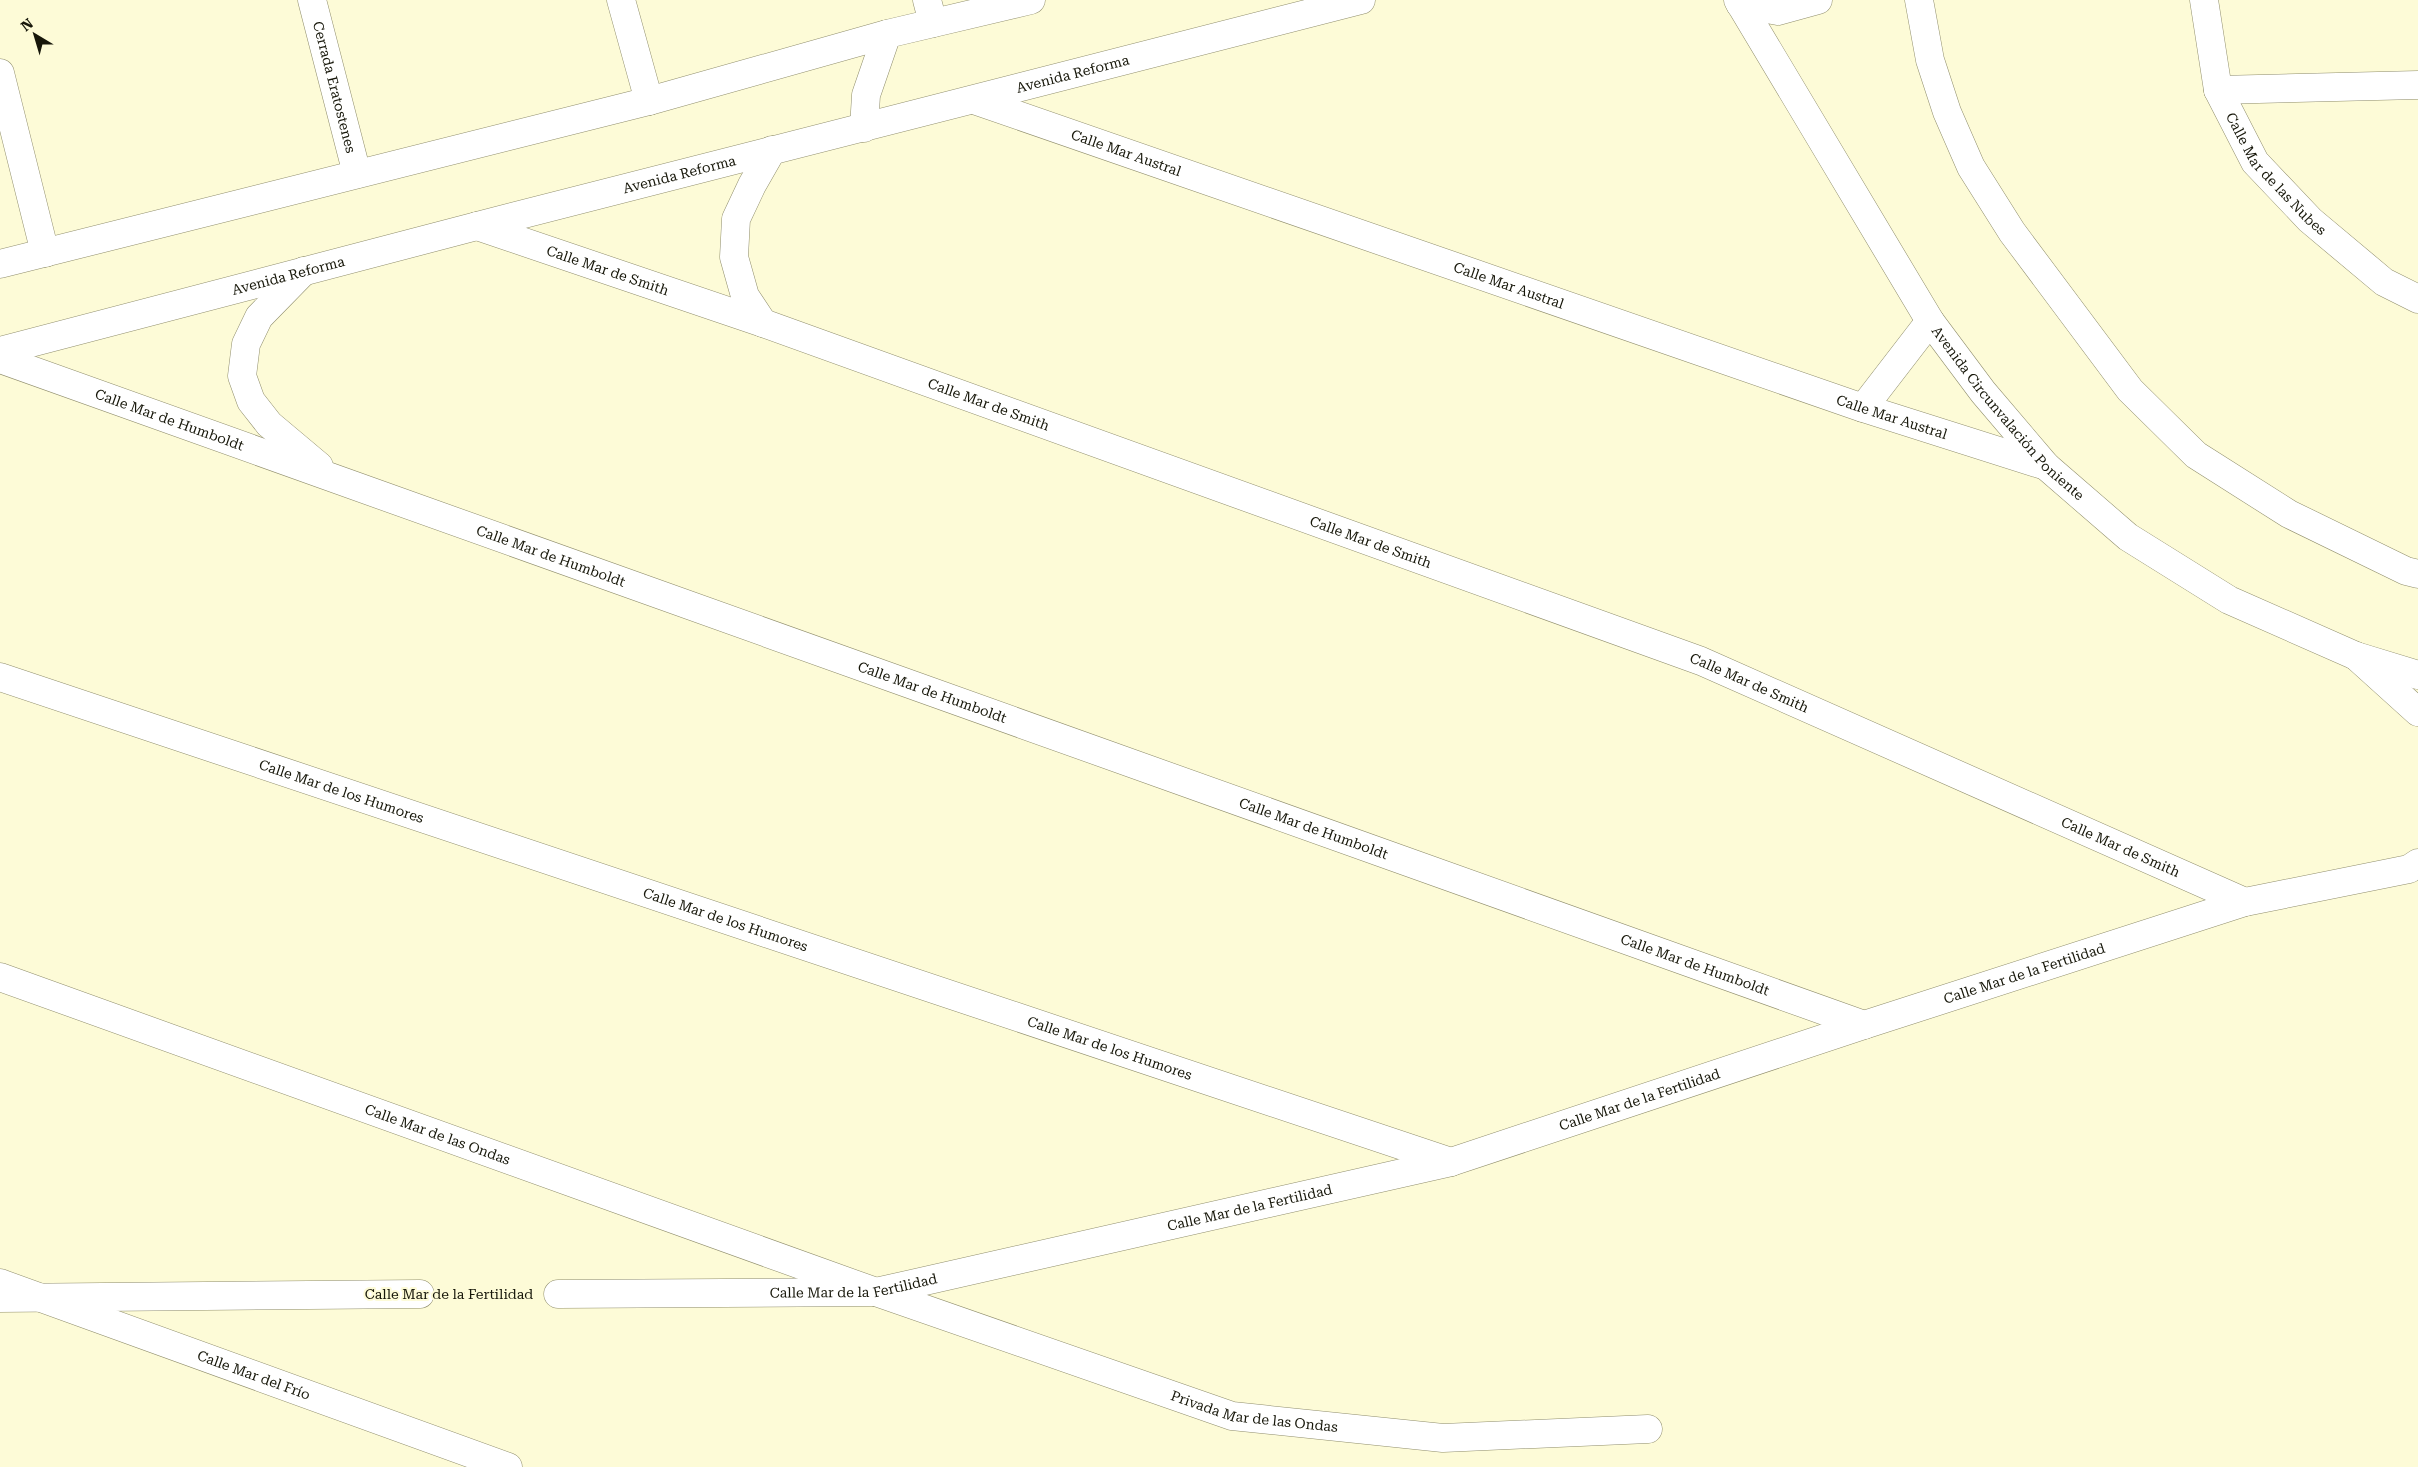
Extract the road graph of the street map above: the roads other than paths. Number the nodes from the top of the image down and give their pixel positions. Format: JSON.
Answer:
{"nodes":[{"id":1,"x":312,"y":0,"type":"edge"},
{"id":2,"x":621,"y":0,"type":"edge"},
{"id":3,"x":1031,"y":0,"type":"edge"},
{"id":4,"x":1361,"y":0,"type":"edge"},
{"id":5,"x":1818,"y":0,"type":"edge"},
{"id":6,"x":1919,"y":0,"type":"edge"},
{"id":7,"x":2204,"y":0,"type":"edge"},
{"id":8,"x":1739,"y":2,"type":"edge"},
{"id":9,"x":930,"y":11,"type":"edge"},
{"id":10,"x":887,"y":34,"type":"junction"},
{"id":11,"x":0,"y":73,"type":"edge"},
{"id":12,"x":2418,"y":85,"type":"edge"},
{"id":13,"x":2218,"y":90,"type":"junction"},
{"id":14,"x":974,"y":100,"type":"junction"},
{"id":15,"x":649,"y":101,"type":"junction"},
{"id":16,"x":864,"y":128,"type":"junction"},
{"id":17,"x":772,"y":150,"type":"junction"},
{"id":18,"x":357,"y":174,"type":"junction"},
{"id":19,"x":477,"y":226,"type":"junction"},
{"id":20,"x":45,"y":252,"type":"junction"},
{"id":21,"x":0,"y":264,"type":"edge"},
{"id":22,"x":304,"y":271,"type":"junction"},
{"id":23,"x":2418,"y":300,"type":"edge"},
{"id":24,"x":1930,"y":321,"type":"junction"},
{"id":25,"x":762,"y":323,"type":"junction"},
{"id":26,"x":0,"y":351,"type":"edge"},
{"id":27,"x":0,"y":359,"type":"edge"},
{"id":28,"x":1863,"y":408,"type":"junction"},
{"id":29,"x":2046,"y":466,"type":"junction"},
{"id":30,"x":331,"y":477,"type":"junction"},
{"id":31,"x":2418,"y":574,"type":"edge"},
{"id":32,"x":2356,"y":656,"type":"junction"},
{"id":33,"x":2418,"y":675,"type":"edge"},
{"id":34,"x":0,"y":677,"type":"edge"},
{"id":35,"x":2418,"y":712,"type":"edge"},
{"id":36,"x":2418,"y":863,"type":"edge"},
{"id":37,"x":2245,"y":902,"type":"junction"},
{"id":38,"x":0,"y":977,"type":"edge"},
{"id":39,"x":1864,"y":1025,"type":"junction"},
{"id":40,"x":1451,"y":1162,"type":"junction"},
{"id":41,"x":0,"y":1283,"type":"edge"},
{"id":42,"x":876,"y":1292,"type":"junction"},
{"id":43,"x":420,"y":1294,"type":"road end"},
{"id":44,"x":558,"y":1294,"type":"road end"},
{"id":45,"x":40,"y":1296,"type":"junction"},
{"id":46,"x":0,"y":1298,"type":"edge"},
{"id":47,"x":1648,"y":1429,"type":"dead end"},
{"id":48,"x":508,"y":1467,"type":"edge"}],
"edges":[{"from":1,"to":18,"type":"street","name":"Cerrada Eratostenes"},
{"from":2,"to":15,"type":"street"},
{"from":3,"to":9,"type":"street"},
{"from":4,"to":14,"type":"street","name":"Avenida Reforma"},
{"from":5,"to":8,"type":"street"},
{"from":6,"to":31,"type":"street"},
{"from":7,"to":13,"type":"street","name":"Calle Mar de las Nubes"},
{"from":8,"to":24,"type":"street","name":"Avenida Circunvalación Poniente"},
{"from":9,"to":10,"type":"street"},
{"from":10,"to":15,"type":"street"},
{"from":10,"to":16,"type":"street"},
{"from":11,"to":20,"type":"street"},
{"from":12,"to":13,"type":"street"},
{"from":13,"to":23,"type":"street","name":"Calle Mar de las Nubes"},
{"from":14,"to":16,"type":"street","name":"Avenida Reforma"},
{"from":14,"to":28,"type":"street","name":"Calle Mar Austral"},
{"from":15,"to":18,"type":"street"},
{"from":16,"to":17,"type":"street","name":"Avenida Reforma"},
{"from":17,"to":19,"type":"street","name":"Avenida Reforma"},
{"from":17,"to":25,"type":"street"},
{"from":18,"to":20,"type":"street"},
{"from":19,"to":22,"type":"street","name":"Avenida Reforma"},
{"from":19,"to":25,"type":"street","name":"Calle Mar de Smith"},
{"from":20,"to":21,"type":"street"},
{"from":22,"to":26,"type":"street","name":"Avenida Reforma"},
{"from":22,"to":30,"type":"street"},
{"from":24,"to":28,"type":"street"},
{"from":24,"to":29,"type":"street","name":"Avenida Circunvalación Poniente"},
{"from":25,"to":37,"type":"street","name":"Calle Mar de Smith"},
{"from":27,"to":30,"type":"street","name":"Calle Mar de Humboldt"},
{"from":28,"to":29,"type":"street","name":"Calle Mar Austral"},
{"from":29,"to":32,"type":"street","name":"Avenida Circunvalación Poniente"},
{"from":30,"to":39,"type":"street","name":"Calle Mar de Humboldt"},
{"from":32,"to":33,"type":"street","name":"Avenida Circunvalación Poniente"},
{"from":32,"to":35,"type":"street"},
{"from":34,"to":40,"type":"street","name":"Calle Mar de los Humores"},
{"from":36,"to":37,"type":"street","name":"Calle Mar de la Fertilidad"},
{"from":37,"to":39,"type":"street","name":"Calle Mar de la Fertilidad"},
{"from":38,"to":42,"type":"street","name":"Calle Mar de las Ondas"},
{"from":39,"to":40,"type":"street","name":"Calle Mar de la Fertilidad"},
{"from":40,"to":42,"type":"street","name":"Calle Mar de la Fertilidad"},
{"from":41,"to":45,"type":"street","name":"Calle Mar del Frío"},
{"from":42,"to":44,"type":"street","name":"Calle Mar de la Fertilidad"},
{"from":42,"to":47,"type":"street","name":"Privada Mar de las Ondas"},
{"from":43,"to":45,"type":"street","name":"Calle Mar de la Fertilidad"},
{"from":45,"to":46,"type":"street","name":"Calle Mar de la Fertilidad"},
{"from":45,"to":48,"type":"street","name":"Calle Mar del Frío"}]}
